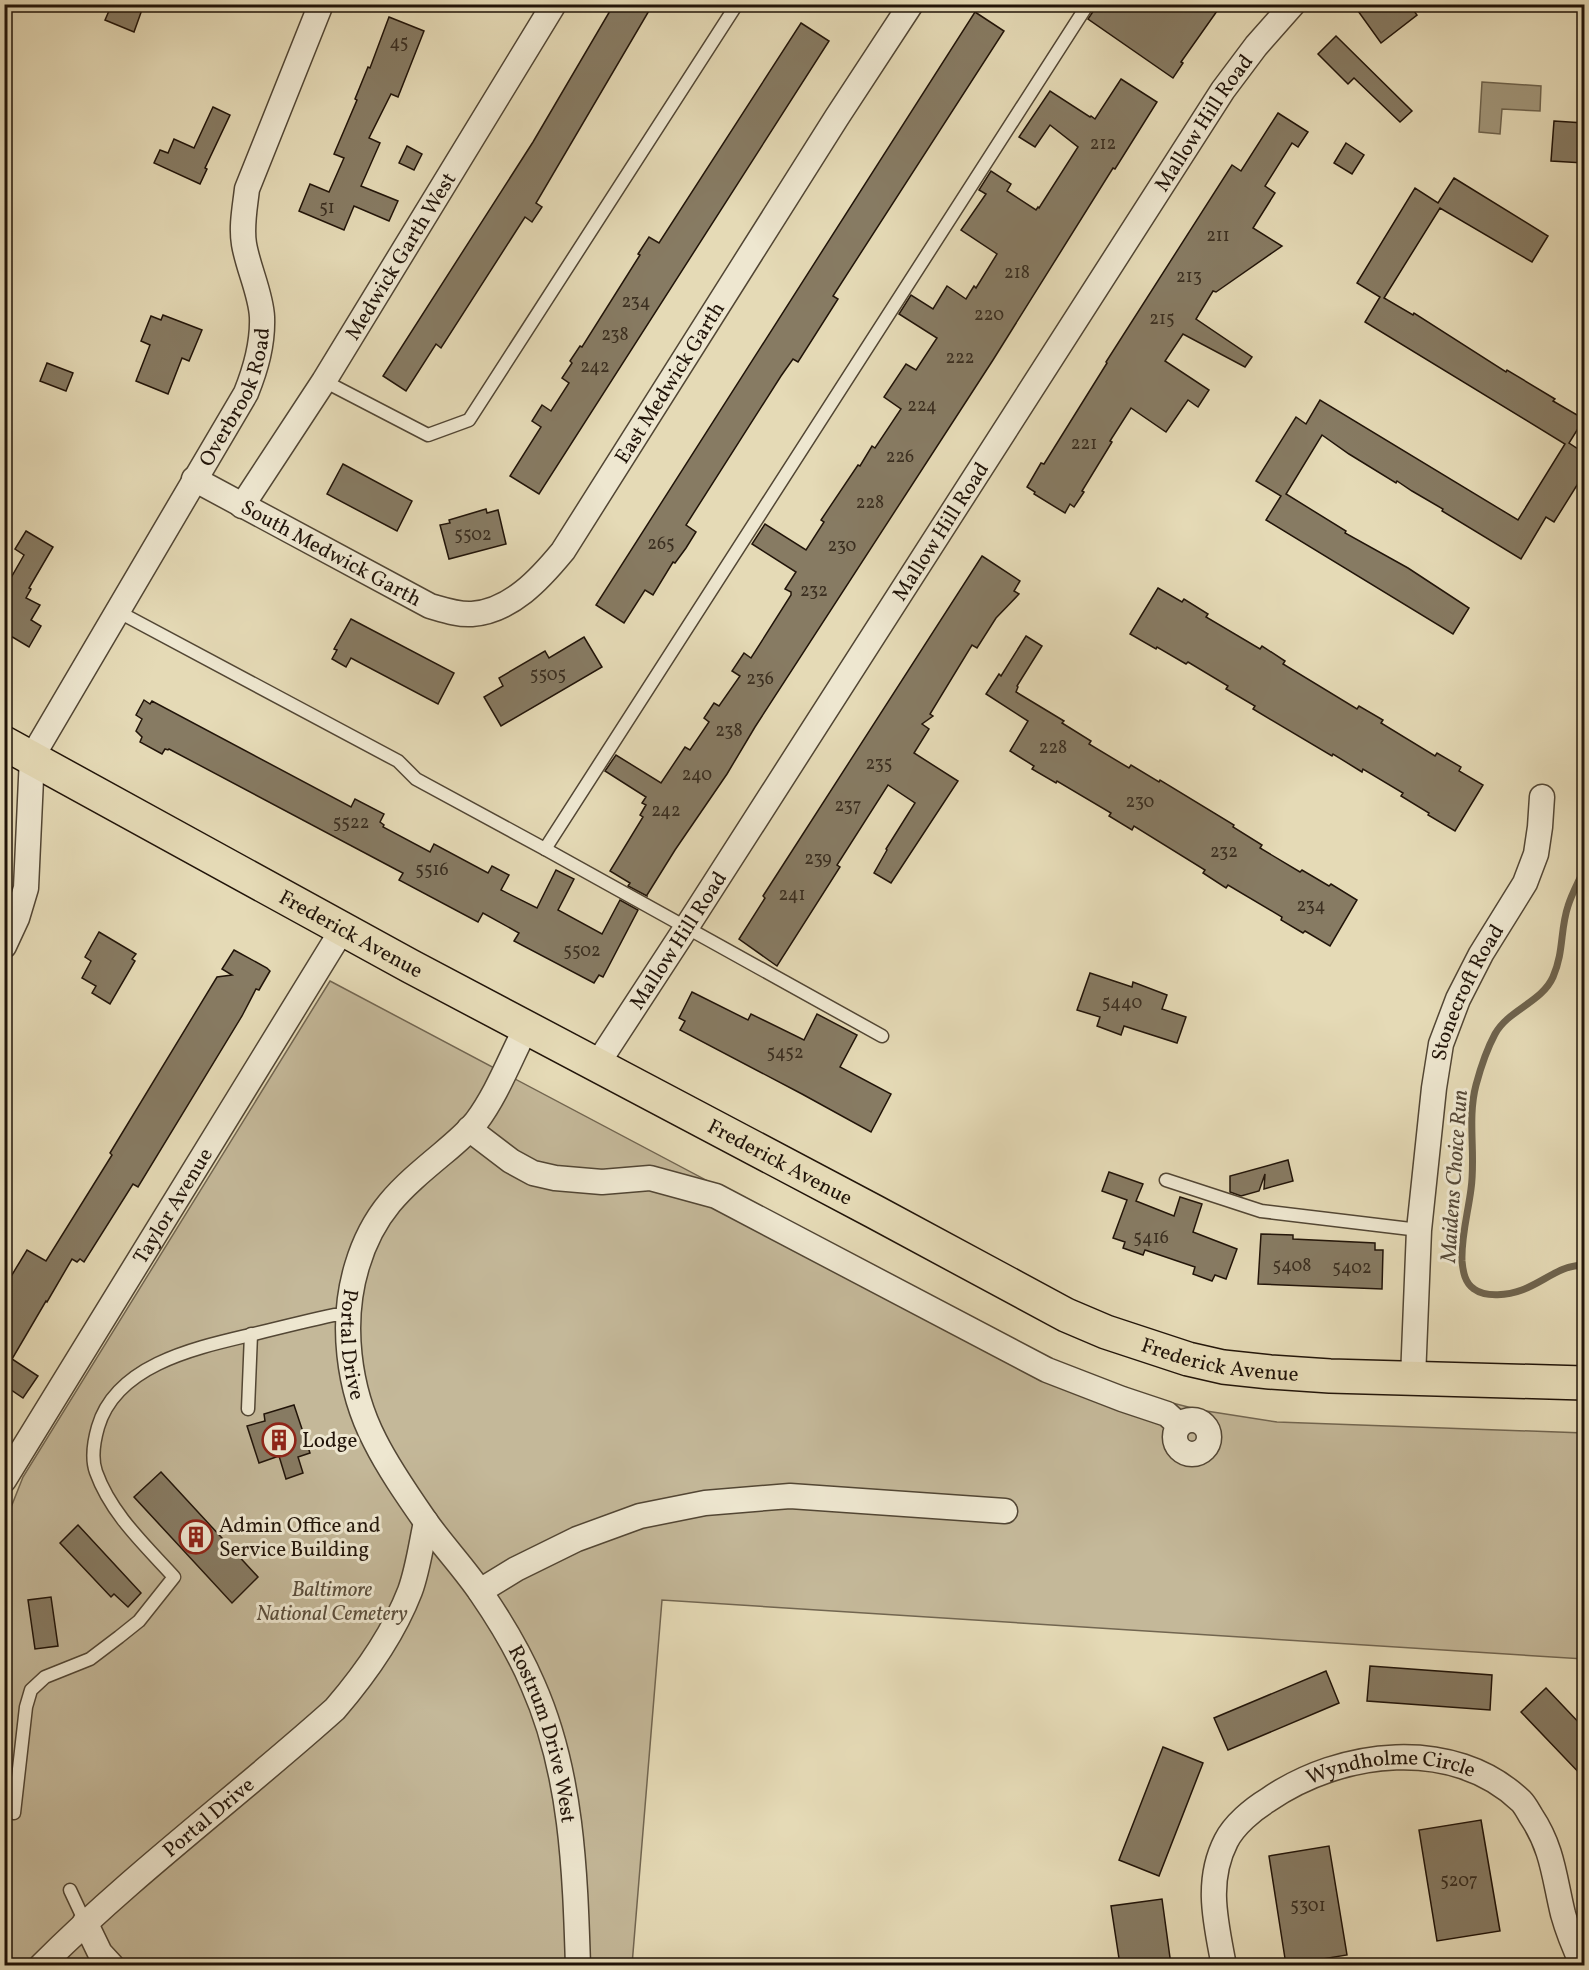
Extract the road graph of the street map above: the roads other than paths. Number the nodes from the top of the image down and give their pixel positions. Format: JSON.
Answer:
{"nodes":[{"id":1,"x":321,"y":4,"type":"edge"},
{"id":2,"x":554,"y":4,"type":"edge"},
{"id":3,"x":737,"y":4,"type":"edge"},
{"id":4,"x":910,"y":4,"type":"edge"},
{"id":5,"x":1088,"y":4,"type":"edge"},
{"id":6,"x":1293,"y":4,"type":"edge"},
{"id":7,"x":324,"y":381,"type":"junction"},
{"id":8,"x":194,"y":479,"type":"junction"},
{"id":9,"x":242,"y":507,"type":"junction"},
{"id":10,"x":117,"y":611,"type":"junction"},
{"id":11,"x":473,"y":614,"type":"joint"},
{"id":12,"x":18,"y":750,"type":"edge"},
{"id":13,"x":1542,"y":796,"type":"dead end"},
{"id":14,"x":545,"y":849,"type":"junction"},
{"id":15,"x":687,"y":928,"type":"junction"},
{"id":16,"x":342,"y":930,"type":"junction"},
{"id":17,"x":4,"y":946,"type":"edge"},
{"id":18,"x":526,"y":1028,"type":"junction"},
{"id":19,"x":882,"y":1036,"type":"dead end"},
{"id":20,"x":596,"y":1066,"type":"junction"},
{"id":21,"x":469,"y":1129,"type":"junction"},
{"id":22,"x":1166,"y":1180,"type":"dead end"},
{"id":23,"x":1419,"y":1230,"type":"junction"},
{"id":24,"x":347,"y":1315,"type":"junction"},
{"id":25,"x":251,"y":1335,"type":"junction"},
{"id":26,"x":1413,"y":1378,"type":"junction"},
{"id":27,"x":1584,"y":1383,"type":"edge"},
{"id":28,"x":248,"y":1409,"type":"dead end"},
{"id":29,"x":1179,"y":1425,"type":"dead end"},
{"id":30,"x":4,"y":1480,"type":"edge"},
{"id":31,"x":1005,"y":1510,"type":"dead end"},
{"id":32,"x":426,"y":1522,"type":"junction"},
{"id":33,"x":480,"y":1591,"type":"junction"},
{"id":34,"x":14,"y":1813,"type":"dead end"},
{"id":35,"x":70,"y":1890,"type":"dead end"},
{"id":36,"x":85,"y":1922,"type":"junction"},
{"id":37,"x":572,"y":1960,"type":"edge"},
{"id":38,"x":41,"y":1965,"type":"edge"},
{"id":39,"x":112,"y":1965,"type":"edge"},
{"id":40,"x":1224,"y":1965,"type":"edge"},
{"id":41,"x":1582,"y":1965,"type":"edge"}],
"edges":[{"from":1,"to":8,"type":"street","name":"Overbrook Road"},
{"from":2,"to":7,"type":"street","name":"Medwick Garth West"},
{"from":3,"to":7,"type":"lane"},
{"from":4,"to":11,"type":"street","name":"East Medwick Garth"},
{"from":5,"to":14,"type":"lane"},
{"from":6,"to":15,"type":"street","name":"Mallow Hill Road"},
{"from":7,"to":9,"type":"street","name":"Medwick Garth West"},
{"from":8,"to":9,"type":"street","name":"South Medwick Garth"},
{"from":8,"to":10,"type":"street","name":"Overbrook Road"},
{"from":9,"to":11,"type":"street","name":"South Medwick Garth"},
{"from":10,"to":12,"type":"street","name":"Overbrook Road"},
{"from":10,"to":14,"type":"lane"},
{"from":12,"to":16,"type":"main road","name":"Frederick Avenue"},
{"from":12,"to":17,"type":"street"},
{"from":13,"to":23,"type":"street","name":"Stonecroft Road"},
{"from":14,"to":15,"type":"lane"},
{"from":15,"to":19,"type":"lane"},
{"from":15,"to":20,"type":"street","name":"Mallow Hill Road"},
{"from":16,"to":18,"type":"main road","name":"Frederick Avenue"},
{"from":16,"to":30,"type":"street","name":"Taylor Avenue"},
{"from":18,"to":20,"type":"main road","name":"Frederick Avenue"},
{"from":18,"to":21,"type":"street","name":"Portal Drive"},
{"from":20,"to":26,"type":"main road","name":"Frederick Avenue"},
{"from":21,"to":24,"type":"street","name":"Portal Drive"},
{"from":21,"to":29,"type":"street"},
{"from":22,"to":23,"type":"lane"},
{"from":23,"to":26,"type":"street","name":"Stonecroft Road"},
{"from":24,"to":25,"type":"lane"},
{"from":24,"to":32,"type":"street","name":"Portal Drive"},
{"from":25,"to":28,"type":"lane"},
{"from":25,"to":34,"type":"lane"},
{"from":26,"to":27,"type":"main road","name":"Frederick Avenue"},
{"from":31,"to":33,"type":"street"},
{"from":32,"to":33,"type":"street","name":"Rostrum Drive West"},
{"from":32,"to":36,"type":"street","name":"Portal Drive"},
{"from":33,"to":37,"type":"street","name":"Rostrum Drive West"},
{"from":35,"to":36,"type":"lane"},
{"from":36,"to":38,"type":"street","name":"Portal Drive"},
{"from":36,"to":39,"type":"street"},
{"from":40,"to":41,"type":"street","name":"Wyndholme Circle"}]}
